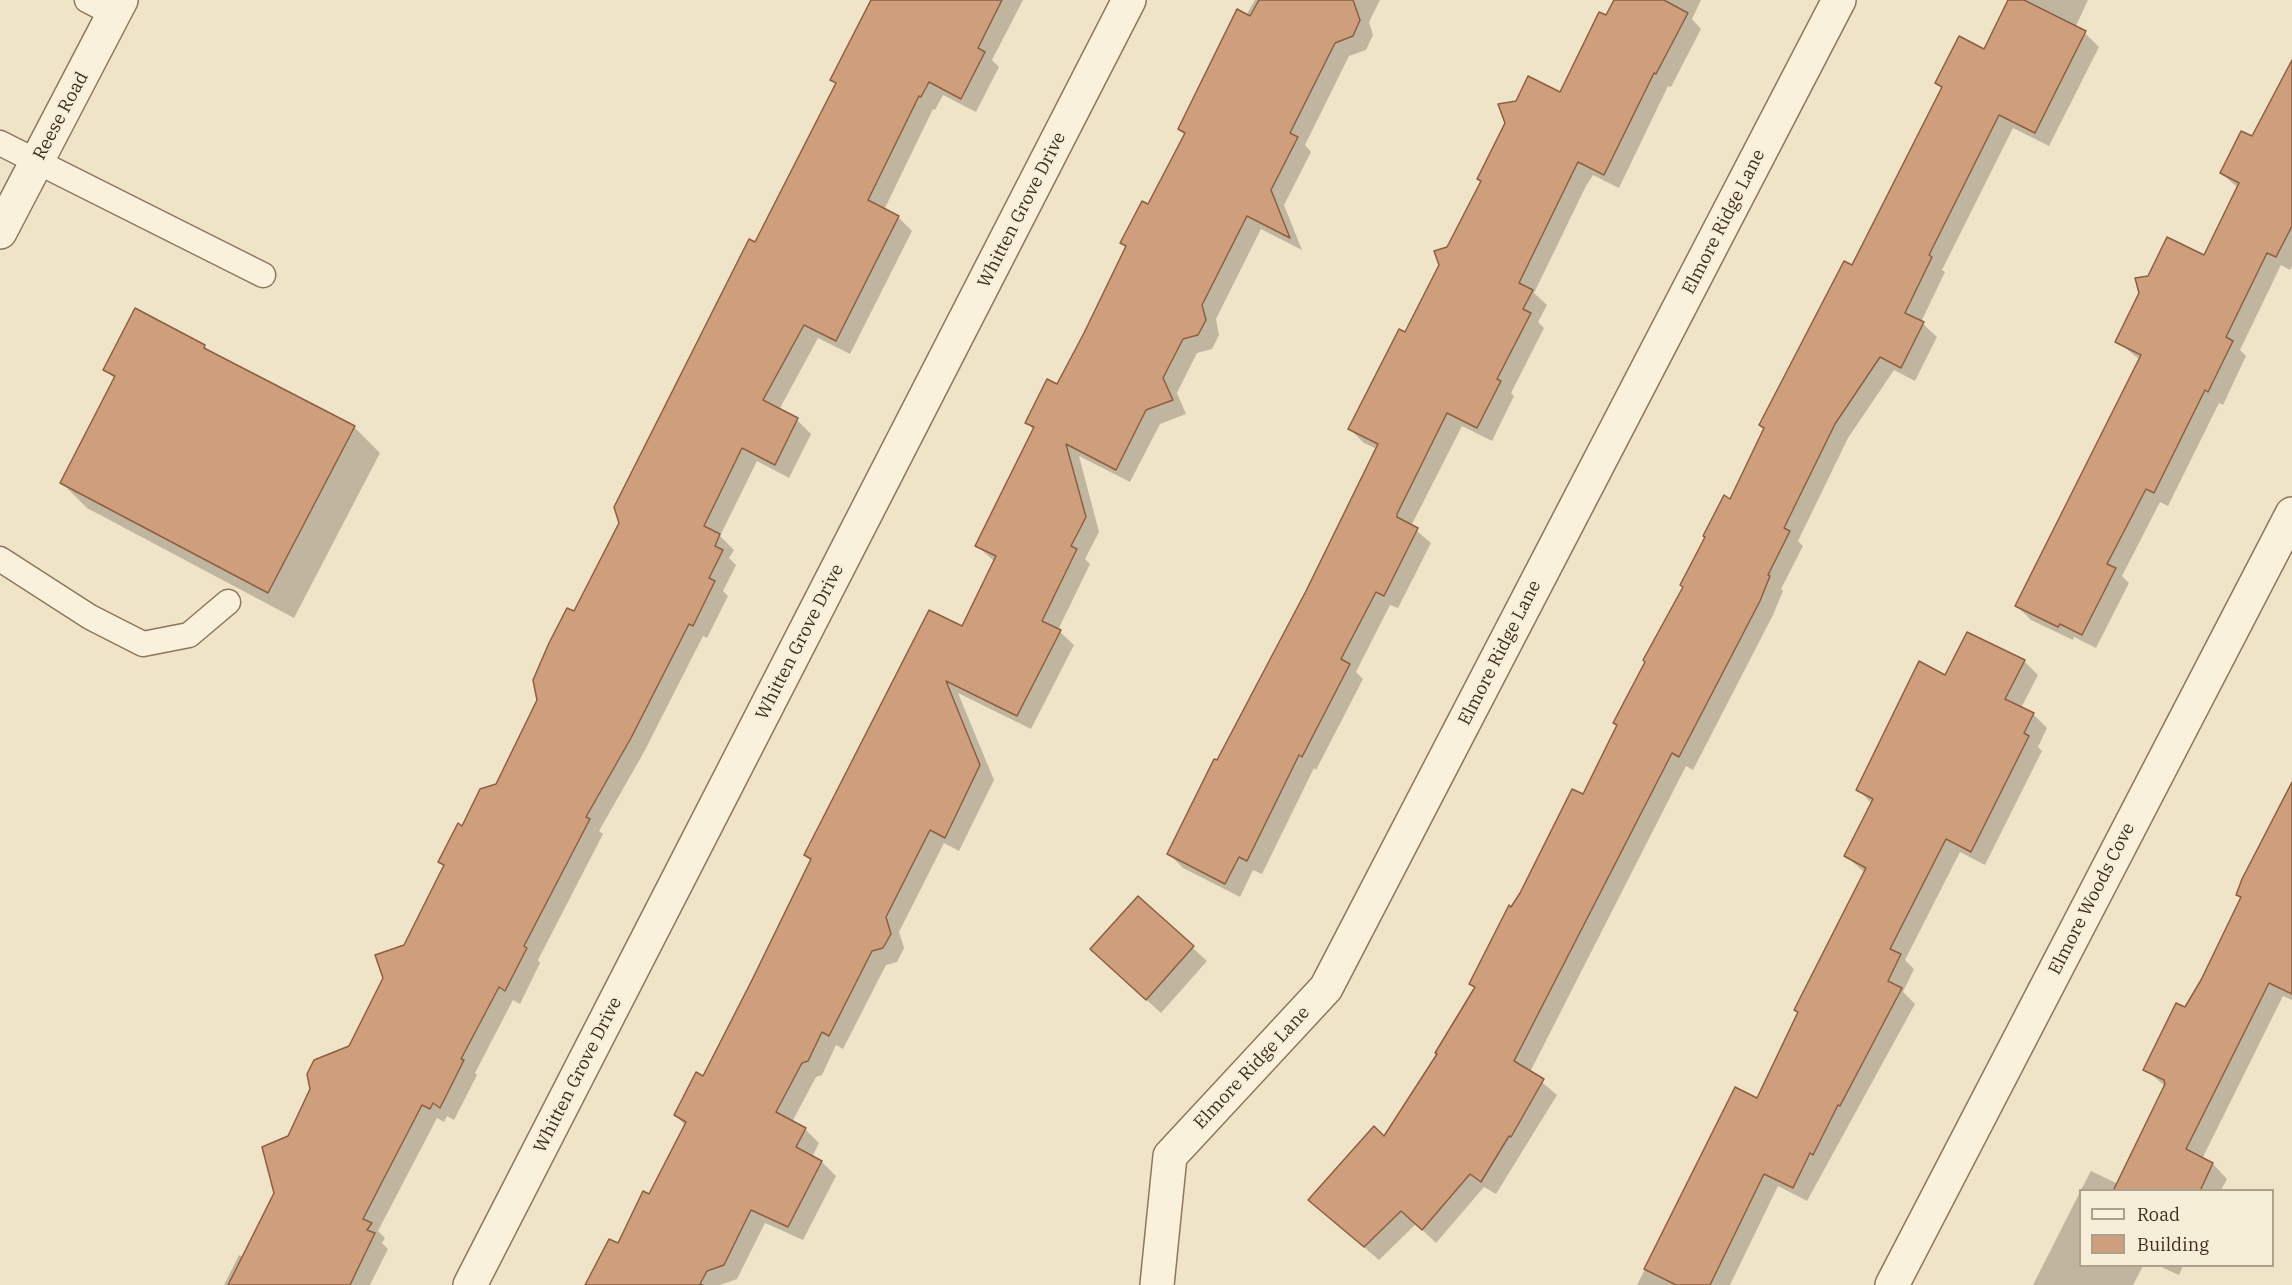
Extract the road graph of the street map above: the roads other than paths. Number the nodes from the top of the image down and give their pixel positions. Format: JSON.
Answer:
{"nodes":[{"id":1,"x":1129,"y":0,"type":"edge"},
{"id":2,"x":1839,"y":0,"type":"edge"},
{"id":3,"x":108,"y":5,"type":"edge"},
{"id":4,"x":0,"y":143,"type":"edge"},
{"id":5,"x":37,"y":161,"type":"junction"},
{"id":6,"x":0,"y":232,"type":"edge"},
{"id":7,"x":263,"y":275,"type":"dead end"},
{"id":8,"x":2292,"y":514,"type":"edge"},
{"id":9,"x":0,"y":559,"type":"edge"},
{"id":10,"x":228,"y":602,"type":"dead end"},
{"id":11,"x":470,"y":1285,"type":"edge"},
{"id":12,"x":1157,"y":1285,"type":"edge"},
{"id":13,"x":1892,"y":1285,"type":"edge"}],
"edges":[{"from":1,"to":11,"type":"street","name":"Whitten Grove Drive"},
{"from":2,"to":12,"type":"street","name":"Elmore Ridge Lane"},
{"from":3,"to":5,"type":"street","name":"Reese Road"},
{"from":4,"to":5,"type":"lane"},
{"from":5,"to":6,"type":"street","name":"Reese Road"},
{"from":5,"to":7,"type":"lane"},
{"from":8,"to":13,"type":"street","name":"Elmore Woods Cove"},
{"from":9,"to":10,"type":"lane"}]}
